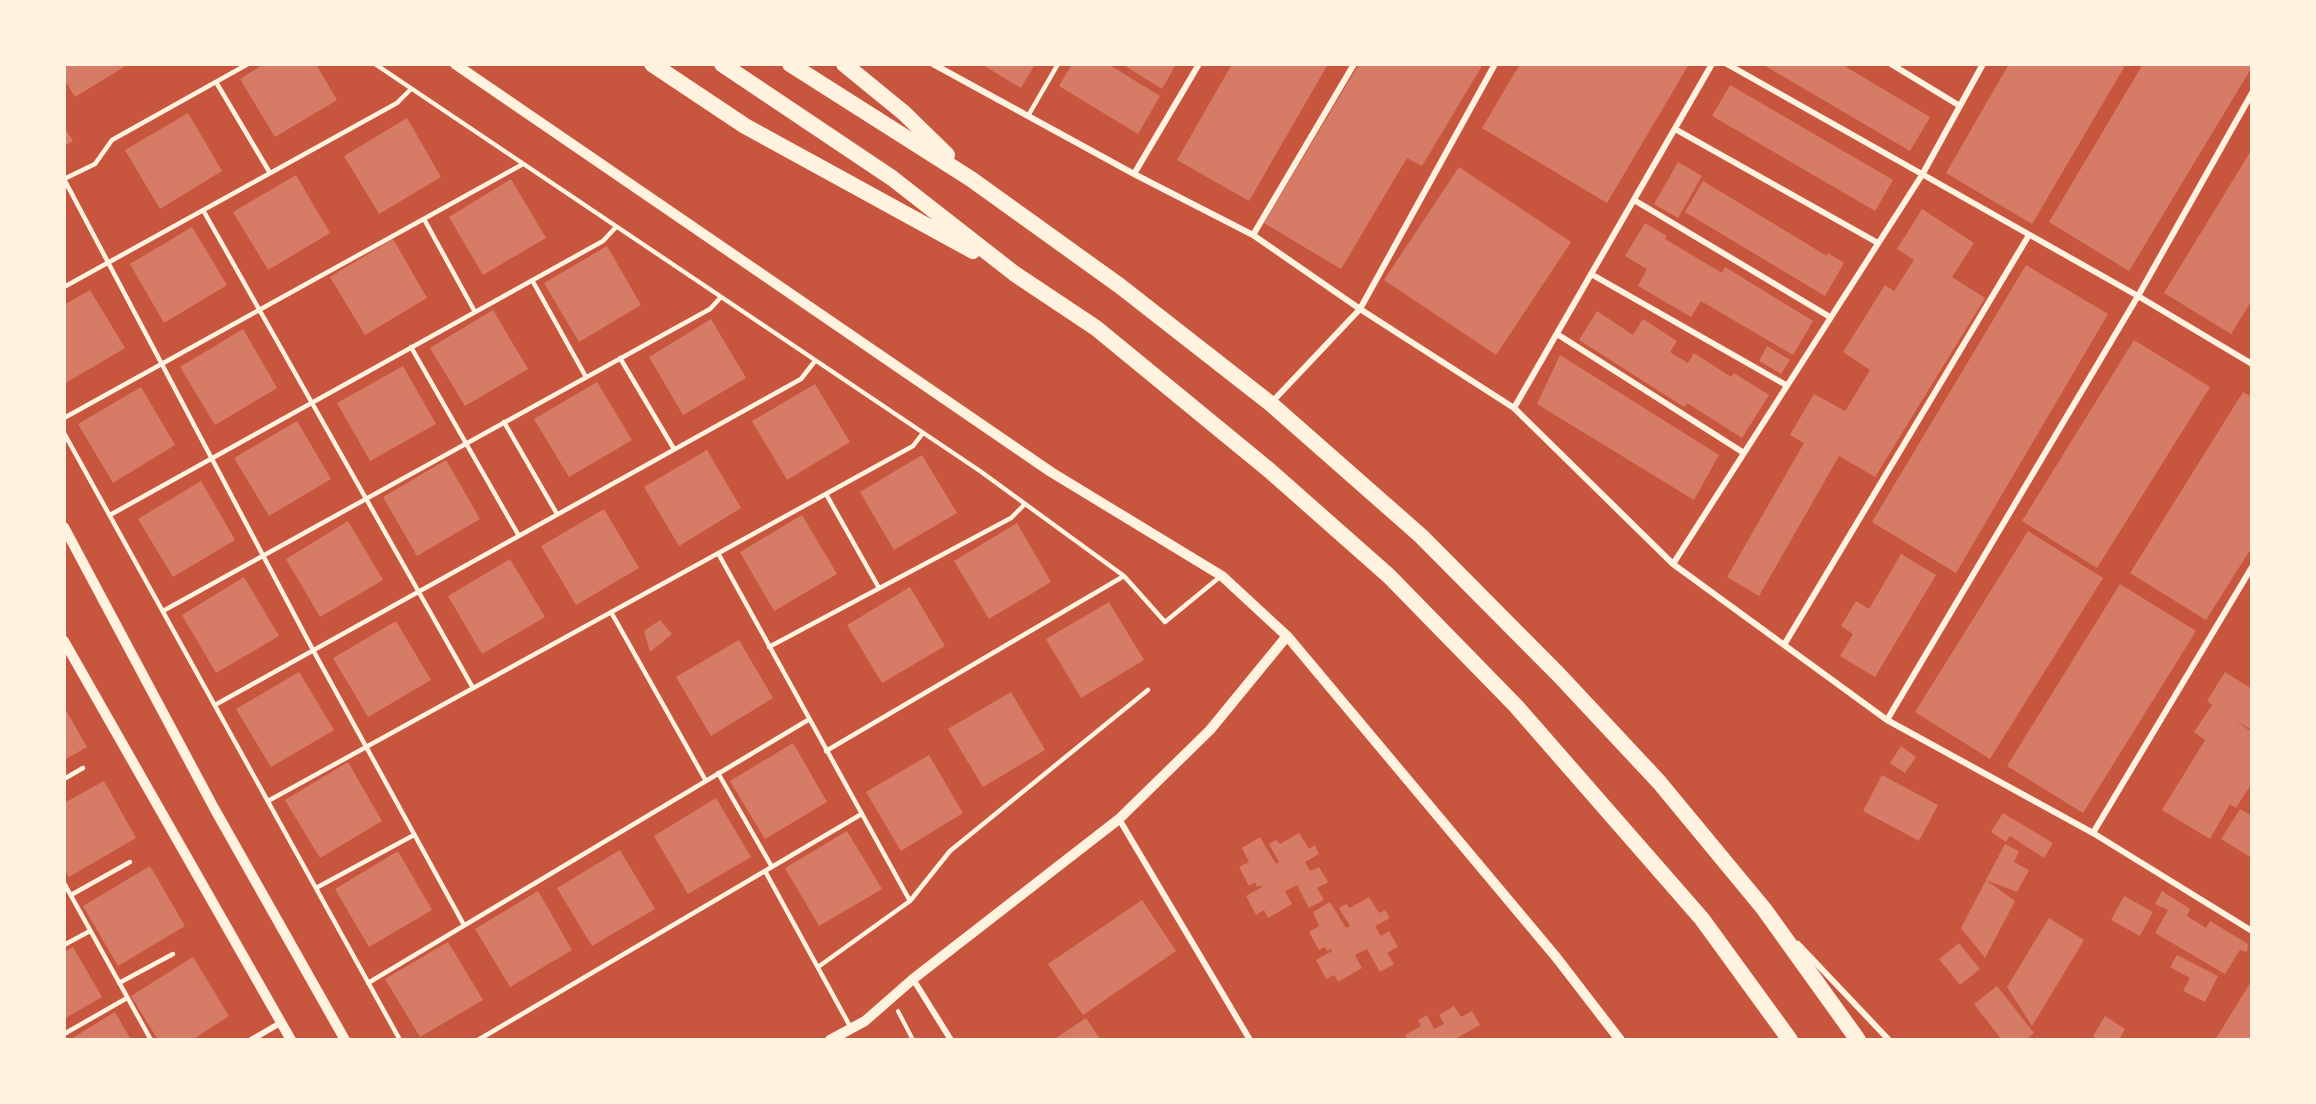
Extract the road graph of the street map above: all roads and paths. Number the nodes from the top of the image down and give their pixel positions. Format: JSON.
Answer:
{"nodes":[{"id":1,"x":248,"y":64,"type":"edge"},
{"id":2,"x":375,"y":64,"type":"edge"},
{"id":3,"x":455,"y":64,"type":"edge"},
{"id":4,"x":652,"y":64,"type":"edge"},
{"id":5,"x":722,"y":64,"type":"edge"},
{"id":6,"x":789,"y":64,"type":"edge"},
{"id":7,"x":844,"y":64,"type":"edge"},
{"id":8,"x":933,"y":64,"type":"edge"},
{"id":9,"x":1058,"y":64,"type":"edge"},
{"id":10,"x":1199,"y":64,"type":"edge"},
{"id":11,"x":1354,"y":64,"type":"edge"},
{"id":12,"x":1495,"y":64,"type":"edge"},
{"id":13,"x":1712,"y":64,"type":"edge"},
{"id":14,"x":1727,"y":64,"type":"edge"},
{"id":15,"x":1891,"y":64,"type":"edge"},
{"id":16,"x":1983,"y":64,"type":"edge"},
{"id":17,"x":216,"y":82,"type":"junction"},
{"id":18,"x":411,"y":89,"type":"junction"},
{"id":19,"x":2252,"y":93,"type":"edge"},
{"id":20,"x":1960,"y":106,"type":"junction"},
{"id":21,"x":1028,"y":116,"type":"junction"},
{"id":22,"x":1675,"y":129,"type":"junction"},
{"id":23,"x":523,"y":164,"type":"junction"},
{"id":24,"x":270,"y":173,"type":"junction"},
{"id":25,"x":1134,"y":174,"type":"junction"},
{"id":26,"x":1922,"y":175,"type":"junction"},
{"id":27,"x":64,"y":179,"type":"edge"},
{"id":28,"x":971,"y":179,"type":"junction"},
{"id":29,"x":1634,"y":200,"type":"junction"},
{"id":30,"x":202,"y":210,"type":"junction"},
{"id":31,"x":424,"y":219,"type":"junction"},
{"id":32,"x":616,"y":227,"type":"junction"},
{"id":33,"x":1253,"y":235,"type":"junction"},
{"id":34,"x":2030,"y":235,"type":"junction"},
{"id":35,"x":1878,"y":243,"type":"junction"},
{"id":36,"x":108,"y":262,"type":"junction"},
{"id":37,"x":1015,"y":274,"type":"junction"},
{"id":38,"x":1591,"y":274,"type":"junction"},
{"id":39,"x":532,"y":280,"type":"junction"},
{"id":40,"x":64,"y":287,"type":"edge"},
{"id":41,"x":2138,"y":296,"type":"junction"},
{"id":42,"x":721,"y":297,"type":"junction"},
{"id":43,"x":1360,"y":309,"type":"junction"},
{"id":44,"x":259,"y":310,"type":"junction"},
{"id":45,"x":476,"y":312,"type":"junction"},
{"id":46,"x":1830,"y":317,"type":"junction"},
{"id":47,"x":1557,"y":334,"type":"junction"},
{"id":48,"x":411,"y":347,"type":"junction"},
{"id":49,"x":620,"y":358,"type":"junction"},
{"id":50,"x":815,"y":360,"type":"junction"},
{"id":51,"x":162,"y":364,"type":"junction"},
{"id":52,"x":2252,"y":364,"type":"edge"},
{"id":53,"x":586,"y":377,"type":"junction"},
{"id":54,"x":1786,"y":385,"type":"junction"},
{"id":55,"x":312,"y":403,"type":"junction"},
{"id":56,"x":1271,"y":404,"type":"junction"},
{"id":57,"x":1514,"y":408,"type":"junction"},
{"id":58,"x":64,"y":418,"type":"edge"},
{"id":59,"x":504,"y":422,"type":"junction"},
{"id":60,"x":64,"y":433,"type":"edge"},
{"id":61,"x":923,"y":433,"type":"junction"},
{"id":62,"x":466,"y":444,"type":"junction"},
{"id":63,"x":674,"y":449,"type":"junction"},
{"id":64,"x":1744,"y":453,"type":"junction"},
{"id":65,"x":212,"y":458,"type":"junction"},
{"id":66,"x":826,"y":494,"type":"junction"},
{"id":67,"x":366,"y":499,"type":"junction"},
{"id":68,"x":1025,"y":504,"type":"junction"},
{"id":69,"x":556,"y":514,"type":"junction"},
{"id":70,"x":110,"y":515,"type":"junction"},
{"id":71,"x":64,"y":527,"type":"edge"},
{"id":72,"x":519,"y":536,"type":"junction"},
{"id":73,"x":718,"y":554,"type":"junction"},
{"id":74,"x":263,"y":556,"type":"junction"},
{"id":75,"x":1673,"y":564,"type":"junction"},
{"id":76,"x":2252,"y":567,"type":"edge"},
{"id":77,"x":1124,"y":576,"type":"junction"},
{"id":78,"x":1222,"y":576,"type":"junction"},
{"id":79,"x":879,"y":588,"type":"junction"},
{"id":80,"x":418,"y":591,"type":"junction"},
{"id":81,"x":163,"y":611,"type":"junction"},
{"id":82,"x":611,"y":612,"type":"junction"},
{"id":83,"x":1287,"y":636,"type":"junction"},
{"id":84,"x":65,"y":645,"type":"edge"},
{"id":85,"x":1784,"y":645,"type":"junction"},
{"id":86,"x":769,"y":647,"type":"junction"},
{"id":87,"x":313,"y":650,"type":"junction"},
{"id":88,"x":473,"y":688,"type":"junction"},
{"id":89,"x":1148,"y":690,"type":"dead end"},
{"id":90,"x":215,"y":705,"type":"junction"},
{"id":91,"x":808,"y":720,"type":"junction"},
{"id":92,"x":1887,"y":720,"type":"junction"},
{"id":93,"x":366,"y":747,"type":"junction"},
{"id":94,"x":826,"y":752,"type":"junction"},
{"id":95,"x":83,"y":768,"type":"dead end"},
{"id":96,"x":718,"y":773,"type":"junction"},
{"id":97,"x":64,"y":779,"type":"edge"},
{"id":98,"x":706,"y":781,"type":"junction"},
{"id":99,"x":268,"y":801,"type":"junction"},
{"id":100,"x":860,"y":815,"type":"junction"},
{"id":101,"x":1119,"y":819,"type":"junction"},
{"id":102,"x":2093,"y":833,"type":"junction"},
{"id":103,"x":414,"y":835,"type":"junction"},
{"id":104,"x":130,"y":862,"type":"dead end"},
{"id":105,"x":772,"y":867,"type":"junction"},
{"id":106,"x":765,"y":871,"type":"junction"},
{"id":107,"x":64,"y":883,"type":"edge"},
{"id":108,"x":316,"y":888,"type":"junction"},
{"id":109,"x":71,"y":895,"type":"junction"},
{"id":110,"x":910,"y":901,"type":"junction"},
{"id":111,"x":1764,"y":909,"type":"junction"},
{"id":112,"x":464,"y":925,"type":"junction"},
{"id":113,"x":2252,"y":930,"type":"edge"},
{"id":114,"x":90,"y":931,"type":"junction"},
{"id":115,"x":64,"y":945,"type":"edge"},
{"id":116,"x":173,"y":954,"type":"dead end"},
{"id":117,"x":818,"y":967,"type":"junction"},
{"id":118,"x":913,"y":979,"type":"junction"},
{"id":119,"x":368,"y":982,"type":"junction"},
{"id":120,"x":119,"y":983,"type":"junction"},
{"id":121,"x":128,"y":998,"type":"junction"},
{"id":122,"x":891,"y":999,"type":"junction"},
{"id":123,"x":282,"y":1022,"type":"junction"},
{"id":124,"x":851,"y":1028,"type":"junction"},
{"id":125,"x":64,"y":1034,"type":"edge"},
{"id":126,"x":151,"y":1040,"type":"edge"},
{"id":127,"x":251,"y":1040,"type":"edge"},
{"id":128,"x":291,"y":1040,"type":"edge"},
{"id":129,"x":345,"y":1040,"type":"edge"},
{"id":130,"x":400,"y":1040,"type":"edge"},
{"id":131,"x":478,"y":1040,"type":"edge"},
{"id":132,"x":830,"y":1040,"type":"edge"},
{"id":133,"x":913,"y":1040,"type":"edge"},
{"id":134,"x":951,"y":1040,"type":"edge"},
{"id":135,"x":1250,"y":1040,"type":"edge"},
{"id":136,"x":1620,"y":1040,"type":"edge"},
{"id":137,"x":1790,"y":1040,"type":"edge"},
{"id":138,"x":1858,"y":1040,"type":"edge"},
{"id":139,"x":1889,"y":1040,"type":"edge"}],
"edges":[{"from":1,"to":17,"type":"lane"},
{"from":2,"to":18,"type":"lane"},
{"from":3,"to":78,"type":"street"},
{"from":4,"to":37,"type":"highway"},
{"from":5,"to":37,"type":"highway"},
{"from":6,"to":28,"type":"highway"},
{"from":7,"to":28,"type":"highway"},
{"from":8,"to":21,"type":"street"},
{"from":9,"to":21,"type":"lane"},
{"from":10,"to":25,"type":"street"},
{"from":11,"to":33,"type":"street"},
{"from":12,"to":43,"type":"street"},
{"from":13,"to":22,"type":"street"},
{"from":14,"to":26,"type":"street"},
{"from":15,"to":20,"type":"street"},
{"from":16,"to":20,"type":"street"},
{"from":17,"to":24,"type":"lane"},
{"from":17,"to":27,"type":"lane"},
{"from":18,"to":23,"type":"lane"},
{"from":18,"to":24,"type":"lane"},
{"from":19,"to":41,"type":"street"},
{"from":20,"to":26,"type":"street"},
{"from":21,"to":25,"type":"street"},
{"from":22,"to":29,"type":"street"},
{"from":22,"to":35,"type":"street"},
{"from":23,"to":31,"type":"lane"},
{"from":23,"to":32,"type":"lane"},
{"from":24,"to":30,"type":"lane"},
{"from":25,"to":33,"type":"street"},
{"from":26,"to":34,"type":"street"},
{"from":26,"to":35,"type":"street"},
{"from":27,"to":36,"type":"lane"},
{"from":28,"to":56,"type":"highway"},
{"from":29,"to":38,"type":"street"},
{"from":29,"to":46,"type":"street"},
{"from":30,"to":36,"type":"lane"},
{"from":30,"to":44,"type":"lane"},
{"from":31,"to":44,"type":"lane"},
{"from":31,"to":45,"type":"lane"},
{"from":32,"to":39,"type":"lane"},
{"from":32,"to":42,"type":"lane"},
{"from":33,"to":43,"type":"street"},
{"from":34,"to":41,"type":"street"},
{"from":34,"to":85,"type":"street"},
{"from":35,"to":46,"type":"street"},
{"from":36,"to":40,"type":"lane"},
{"from":36,"to":51,"type":"lane"},
{"from":37,"to":137,"type":"highway"},
{"from":38,"to":47,"type":"street"},
{"from":38,"to":54,"type":"street"},
{"from":39,"to":45,"type":"lane"},
{"from":39,"to":53,"type":"lane"},
{"from":41,"to":52,"type":"street"},
{"from":41,"to":92,"type":"street"},
{"from":42,"to":49,"type":"lane"},
{"from":42,"to":50,"type":"lane"},
{"from":43,"to":56,"type":"street"},
{"from":43,"to":57,"type":"street"},
{"from":44,"to":51,"type":"lane"},
{"from":44,"to":55,"type":"lane"},
{"from":45,"to":48,"type":"lane"},
{"from":46,"to":54,"type":"street"},
{"from":47,"to":57,"type":"street"},
{"from":47,"to":64,"type":"street"},
{"from":48,"to":55,"type":"lane"},
{"from":48,"to":62,"type":"lane"},
{"from":49,"to":53,"type":"lane"},
{"from":49,"to":63,"type":"lane"},
{"from":50,"to":61,"type":"lane"},
{"from":50,"to":63,"type":"lane"},
{"from":51,"to":58,"type":"lane"},
{"from":51,"to":65,"type":"lane"},
{"from":53,"to":59,"type":"lane"},
{"from":54,"to":64,"type":"street"},
{"from":55,"to":65,"type":"lane"},
{"from":55,"to":67,"type":"lane"},
{"from":56,"to":111,"type":"highway"},
{"from":57,"to":75,"type":"street"},
{"from":59,"to":62,"type":"lane"},
{"from":59,"to":69,"type":"lane"},
{"from":60,"to":70,"type":"lane"},
{"from":61,"to":66,"type":"lane"},
{"from":61,"to":68,"type":"lane"},
{"from":62,"to":67,"type":"lane"},
{"from":62,"to":72,"type":"lane"},
{"from":63,"to":69,"type":"lane"},
{"from":64,"to":75,"type":"street"},
{"from":65,"to":70,"type":"lane"},
{"from":65,"to":74,"type":"lane"},
{"from":66,"to":73,"type":"lane"},
{"from":66,"to":79,"type":"lane"},
{"from":67,"to":74,"type":"lane"},
{"from":67,"to":80,"type":"lane"},
{"from":68,"to":77,"type":"lane"},
{"from":68,"to":79,"type":"lane"},
{"from":69,"to":72,"type":"lane"},
{"from":70,"to":81,"type":"lane"},
{"from":71,"to":129,"type":"street"},
{"from":72,"to":80,"type":"lane"},
{"from":73,"to":82,"type":"lane"},
{"from":73,"to":86,"type":"lane"},
{"from":74,"to":81,"type":"lane"},
{"from":74,"to":87,"type":"lane"},
{"from":75,"to":85,"type":"street"},
{"from":76,"to":102,"type":"street"},
{"from":77,"to":78,"type":"lane"},
{"from":77,"to":94,"type":"lane"},
{"from":78,"to":83,"type":"street"},
{"from":79,"to":86,"type":"lane"},
{"from":80,"to":87,"type":"lane"},
{"from":80,"to":88,"type":"lane"},
{"from":81,"to":90,"type":"lane"},
{"from":82,"to":88,"type":"lane"},
{"from":82,"to":98,"type":"lane"},
{"from":83,"to":101,"type":"street"},
{"from":83,"to":136,"type":"street"},
{"from":84,"to":123,"type":"street"},
{"from":85,"to":92,"type":"street"},
{"from":86,"to":91,"type":"lane"},
{"from":87,"to":90,"type":"lane"},
{"from":87,"to":93,"type":"lane"},
{"from":88,"to":93,"type":"lane"},
{"from":89,"to":110,"type":"lane"},
{"from":90,"to":99,"type":"lane"},
{"from":91,"to":94,"type":"lane"},
{"from":91,"to":96,"type":"lane"},
{"from":92,"to":102,"type":"street"},
{"from":93,"to":99,"type":"lane"},
{"from":93,"to":103,"type":"lane"},
{"from":94,"to":100,"type":"lane"},
{"from":95,"to":97,"type":"lane"},
{"from":96,"to":98,"type":"lane"},
{"from":96,"to":105,"type":"lane"},
{"from":98,"to":112,"type":"lane"},
{"from":99,"to":108,"type":"lane"},
{"from":100,"to":105,"type":"lane"},
{"from":100,"to":110,"type":"lane"},
{"from":101,"to":118,"type":"street"},
{"from":101,"to":135,"type":"street"},
{"from":102,"to":113,"type":"street"},
{"from":103,"to":108,"type":"lane"},
{"from":103,"to":112,"type":"lane"},
{"from":104,"to":109,"type":"lane"},
{"from":105,"to":106,"type":"lane"},
{"from":106,"to":117,"type":"lane"},
{"from":106,"to":131,"type":"lane"},
{"from":107,"to":109,"type":"lane"},
{"from":108,"to":119,"type":"lane"},
{"from":109,"to":114,"type":"lane"},
{"from":110,"to":117,"type":"lane"},
{"from":111,"to":138,"type":"highway"},
{"from":111,"to":139,"type":"street"},
{"from":112,"to":119,"type":"lane"},
{"from":114,"to":115,"type":"lane"},
{"from":114,"to":120,"type":"lane"},
{"from":116,"to":120,"type":"lane"},
{"from":117,"to":124,"type":"lane"},
{"from":118,"to":122,"type":"street"},
{"from":118,"to":134,"type":"street"},
{"from":119,"to":130,"type":"lane"},
{"from":120,"to":121,"type":"lane"},
{"from":121,"to":125,"type":"lane"},
{"from":121,"to":126,"type":"lane"},
{"from":122,"to":124,"type":"street"},
{"from":122,"to":133,"type":"path"},
{"from":123,"to":127,"type":"street"},
{"from":123,"to":128,"type":"street"},
{"from":124,"to":132,"type":"street"}]}
